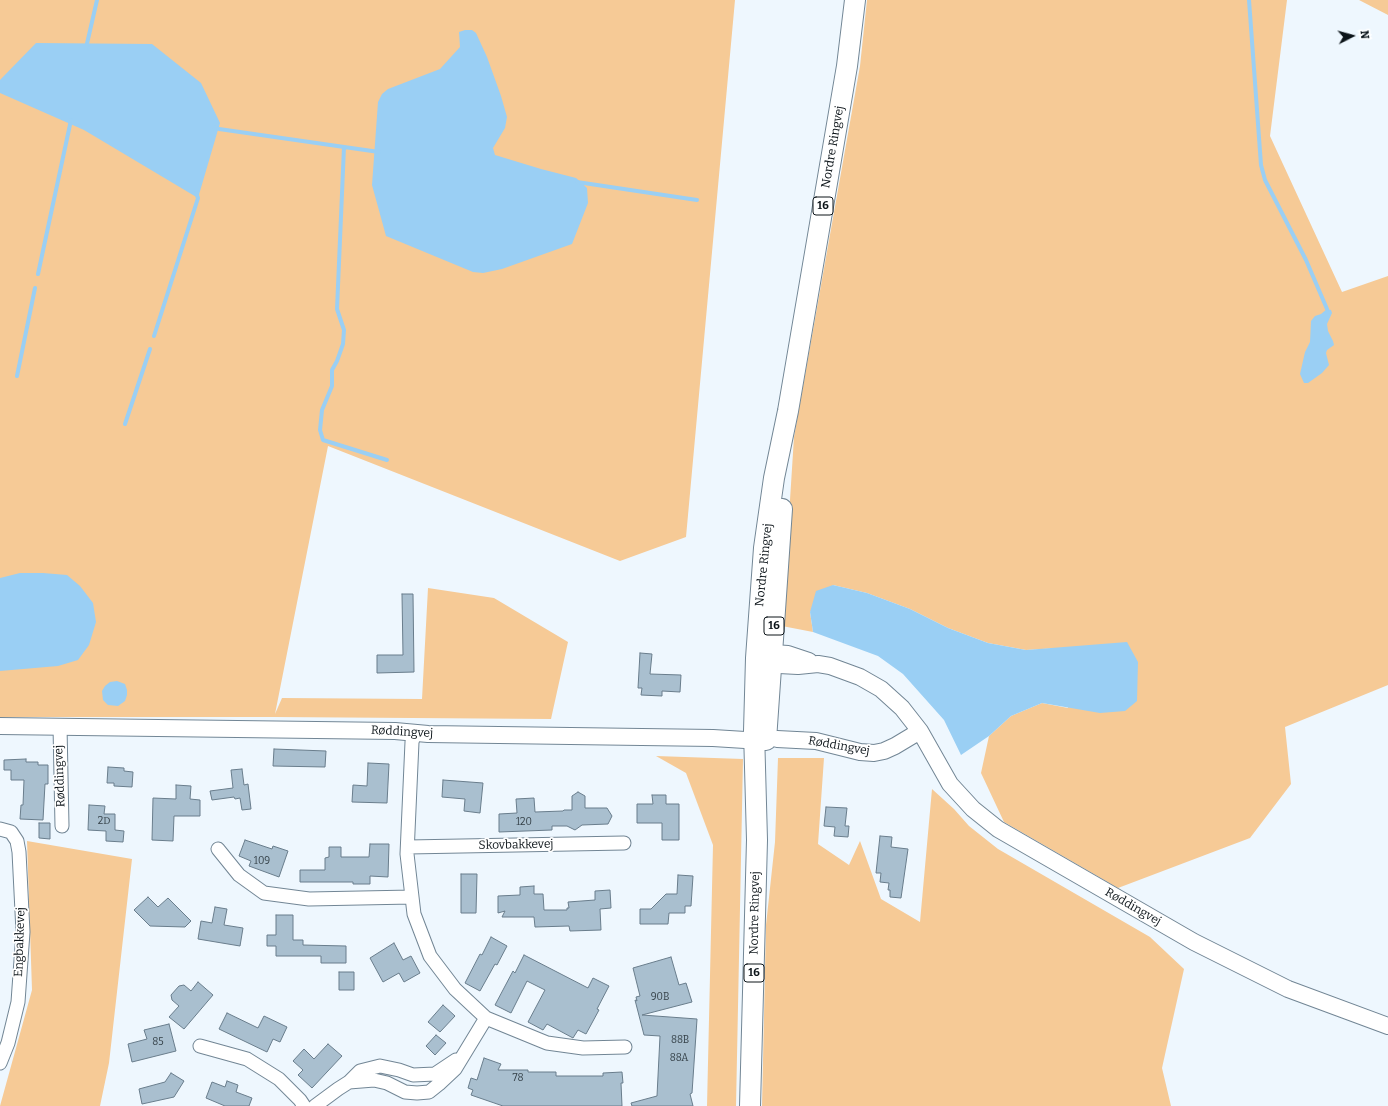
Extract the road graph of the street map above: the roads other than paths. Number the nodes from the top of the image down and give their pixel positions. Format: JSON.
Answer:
{"nodes":[{"id":1,"x":855,"y":0,"type":"edge"},
{"id":2,"x":767,"y":658,"type":"junction"},
{"id":3,"x":0,"y":726,"type":"edge"},
{"id":4,"x":60,"y":726,"type":"junction"},
{"id":5,"x":920,"y":732,"type":"junction"},
{"id":6,"x":415,"y":733,"type":"junction"},
{"id":7,"x":778,"y":739,"type":"dead end"},
{"id":8,"x":745,"y":740,"type":"dead end"},
{"id":9,"x":62,"y":826,"type":"dead end"},
{"id":10,"x":0,"y":829,"type":"edge"},
{"id":11,"x":624,"y":843,"type":"dead end"},
{"id":12,"x":408,"y":847,"type":"junction"},
{"id":13,"x":218,"y":849,"type":"dead end"},
{"id":14,"x":412,"y":897,"type":"junction"},
{"id":15,"x":486,"y":1018,"type":"junction"},
{"id":16,"x":1388,"y":1026,"type":"edge"},
{"id":17,"x":200,"y":1046,"type":"dead end"},
{"id":18,"x":625,"y":1047,"type":"dead end"},
{"id":19,"x":464,"y":1054,"type":"junction"},
{"id":20,"x":0,"y":1063,"type":"edge"},
{"id":21,"x":350,"y":1082,"type":"junction"},
{"id":22,"x":304,"y":1106,"type":"edge"},
{"id":23,"x":315,"y":1106,"type":"edge"},
{"id":24,"x":750,"y":1106,"type":"edge"}],
"edges":[{"from":1,"to":2,"type":"main road","name":"Nordre Ringvej","number":"16"},
{"from":2,"to":5,"type":"street","name":"Røddingvej"},
{"from":2,"to":24,"type":"main road","name":"Nordre Ringvej","number":"16"},
{"from":3,"to":4,"type":"street","name":"Røddingvej"},
{"from":4,"to":6,"type":"street","name":"Røddingvej"},
{"from":4,"to":9,"type":"street","name":"Røddingvej"},
{"from":5,"to":7,"type":"street","name":"Røddingvej"},
{"from":5,"to":16,"type":"street","name":"Røddingvej"},
{"from":6,"to":8,"type":"street","name":"Røddingvej"},
{"from":6,"to":12,"type":"street"},
{"from":10,"to":20,"type":"street","name":"Engbakkevej"},
{"from":11,"to":12,"type":"street","name":"Skovbakkevej"},
{"from":12,"to":14,"type":"street"},
{"from":13,"to":14,"type":"street"},
{"from":14,"to":15,"type":"street"},
{"from":15,"to":18,"type":"street"},
{"from":15,"to":19,"type":"street"},
{"from":17,"to":22,"type":"street"},
{"from":19,"to":21,"type":"street"},
{"from":19,"to":21,"type":"street"},
{"from":21,"to":23,"type":"street"}]}
